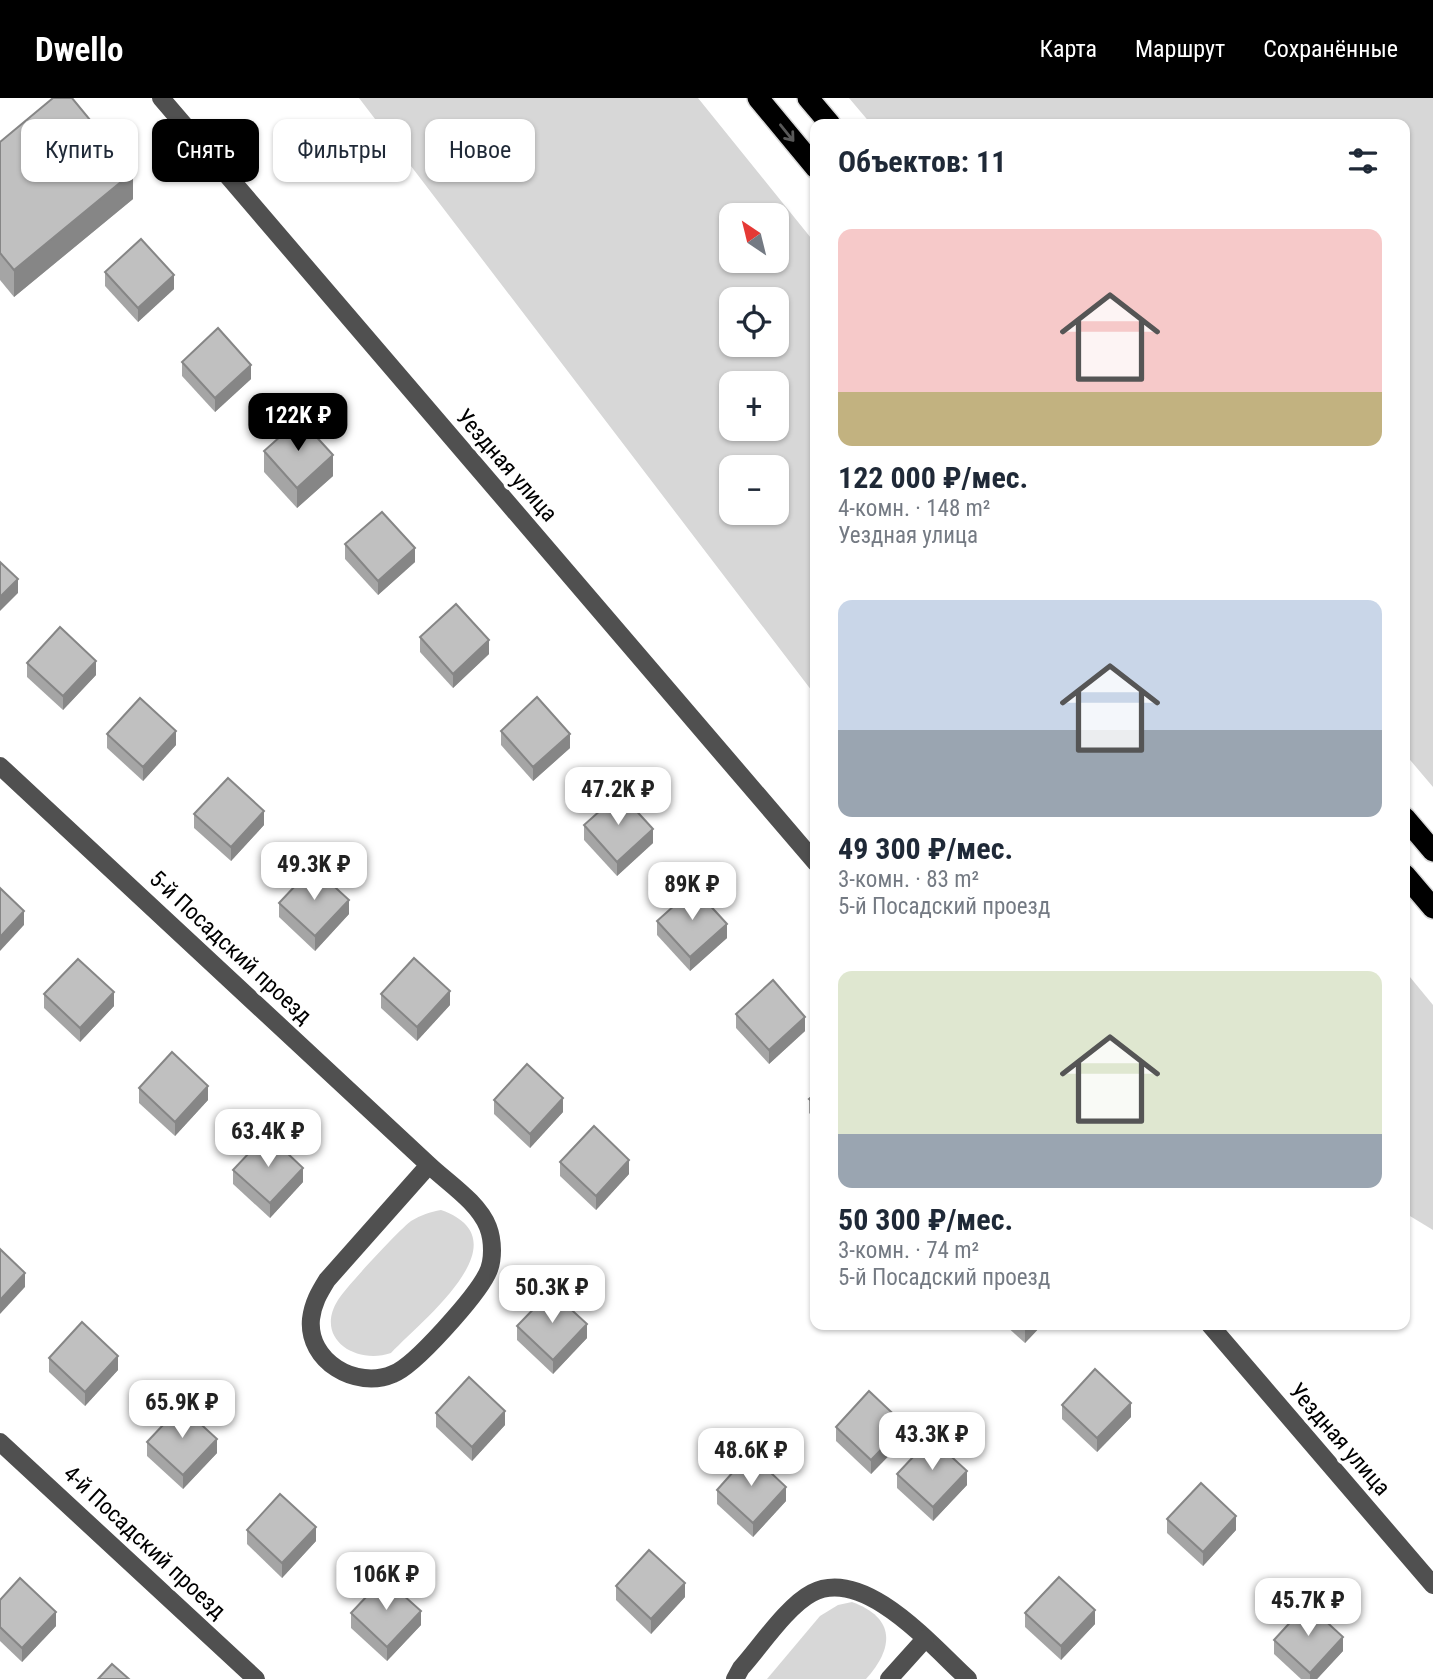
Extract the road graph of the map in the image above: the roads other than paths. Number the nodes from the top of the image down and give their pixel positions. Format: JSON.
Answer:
{"nodes":[{"id":1,"x":161,"y":98,"type":"edge"},
{"id":2,"x":758,"y":98,"type":"edge"},
{"id":3,"x":808,"y":98,"type":"edge"},
{"id":4,"x":826,"y":119,"type":"edge"},
{"id":5,"x":810,"y":161,"type":"edge"},
{"id":6,"x":0,"y":766,"type":"edge"},
{"id":7,"x":1410,"y":824,"type":"edge"},
{"id":8,"x":1433,"y":851,"type":"edge"},
{"id":9,"x":810,"y":856,"type":"edge"},
{"id":10,"x":1410,"y":881,"type":"edge"},
{"id":11,"x":1433,"y":908,"type":"edge"},
{"id":12,"x":429,"y":1165,"type":"junction"},
{"id":13,"x":1214,"y":1330,"type":"edge"},
{"id":14,"x":0,"y":1442,"type":"edge"},
{"id":15,"x":1433,"y":1585,"type":"edge"},
{"id":16,"x":925,"y":1639,"type":"junction"},
{"id":17,"x":256,"y":1679,"type":"edge"},
{"id":18,"x":735,"y":1679,"type":"edge"},
{"id":19,"x":889,"y":1679,"type":"edge"},
{"id":20,"x":968,"y":1679,"type":"edge"}],
"edges":[{"from":1,"to":9,"type":"street","name":"Уездная улица"},
{"from":2,"to":5,"type":"highway","one_way":true},
{"from":3,"to":4,"type":"highway"},
{"from":6,"to":12,"type":"street","name":"5-й Посадский проезд"},
{"from":7,"to":8,"type":"highway"},
{"from":10,"to":11,"type":"highway"},
{"from":12,"to":12,"type":"street","name":"5-й Посадский проезд"},
{"from":13,"to":15,"type":"street","name":"Уездная улица"},
{"from":14,"to":17,"type":"street","name":"4-й Посадский проезд"},
{"from":16,"to":18,"type":"street"},
{"from":16,"to":19,"type":"street"},
{"from":16,"to":20,"type":"street"}]}
